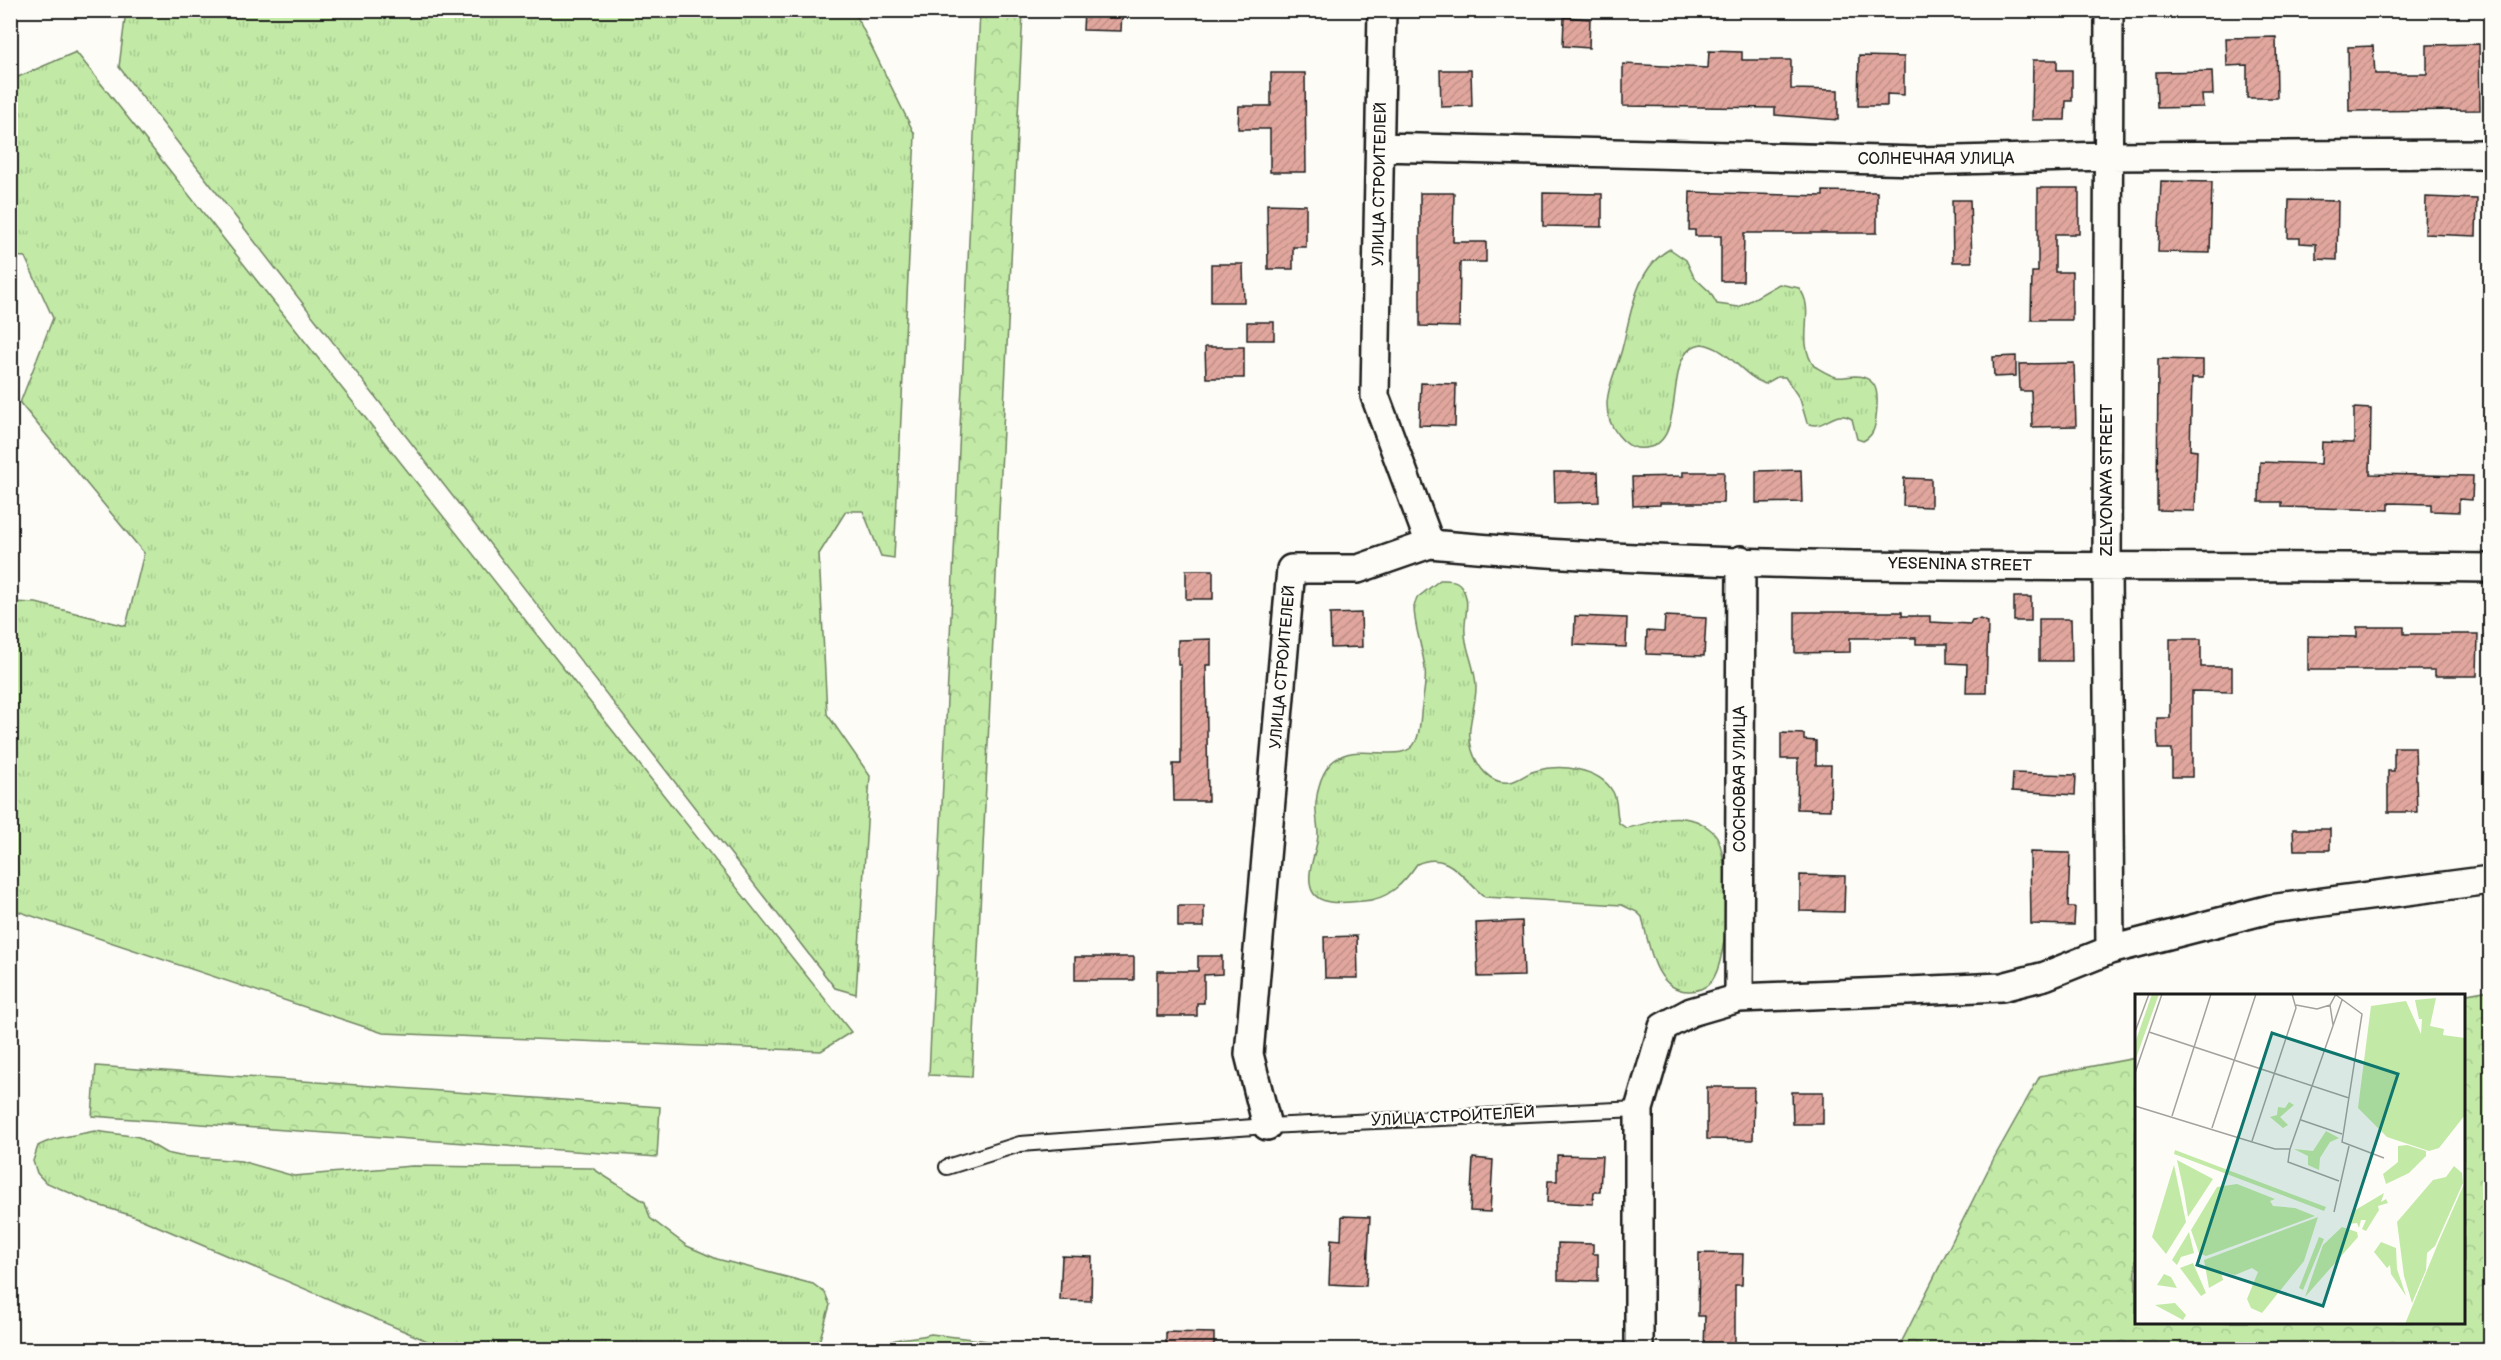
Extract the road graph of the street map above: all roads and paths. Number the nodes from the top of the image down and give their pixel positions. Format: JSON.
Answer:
{"nodes":[{"id":1,"x":1382,"y":10,"type":"edge"},
{"id":2,"x":2109,"y":10,"type":"edge"},
{"id":3,"x":1381,"y":147,"type":"junction"},
{"id":4,"x":2490,"y":154,"type":"edge"},
{"id":5,"x":2107,"y":156,"type":"junction"},
{"id":6,"x":1430,"y":544,"type":"junction"},
{"id":7,"x":1741,"y":560,"type":"junction"},
{"id":8,"x":2107,"y":568,"type":"junction"},
{"id":9,"x":2490,"y":568,"type":"edge"},
{"id":10,"x":2490,"y":880,"type":"edge"},
{"id":11,"x":2110,"y":950,"type":"junction"},
{"id":12,"x":1738,"y":998,"type":"junction"},
{"id":13,"x":1639,"y":1108,"type":"junction"},
{"id":14,"x":1267,"y":1126,"type":"junction"},
{"id":15,"x":947,"y":1167,"type":"dead end"},
{"id":16,"x":1639,"y":1350,"type":"edge"}],
"edges":[{"from":1,"to":3,"type":"street","name":"УЛИЦА СТРОИТЕЛЕЙ"},
{"from":2,"to":5,"type":"street","name":"ZELYONAYA STREET"},
{"from":3,"to":5,"type":"street","name":"СОЛНЕЧНАЯ УЛИЦА"},
{"from":3,"to":6,"type":"street","name":"УЛИЦА СТРОИТЕЛЕЙ"},
{"from":4,"to":5,"type":"street","name":"СОЛНЕЧНАЯ УЛИЦА"},
{"from":5,"to":8,"type":"street","name":"ZELYONAYA STREET"},
{"from":6,"to":7,"type":"street","name":"YESENINA STREET"},
{"from":6,"to":14,"type":"street","name":"УЛИЦА СТРОИТЕЛЕЙ"},
{"from":7,"to":8,"type":"street","name":"YESENINA STREET"},
{"from":7,"to":12,"type":"street","name":"СОСНОВАЯ УЛИЦА"},
{"from":8,"to":9,"type":"street","name":"YESENINA STREET"},
{"from":8,"to":11,"type":"street","name":"ZELYONAYA STREET"},
{"from":10,"to":11,"type":"street"},
{"from":11,"to":12,"type":"street"},
{"from":12,"to":13,"type":"street"},
{"from":13,"to":14,"type":"lane","name":"УЛИЦА СТРОИТЕЛЕЙ"},
{"from":13,"to":16,"type":"street"},
{"from":14,"to":15,"type":"lane","name":"УЛИЦА СТРОИТЕЛЕЙ"}]}
